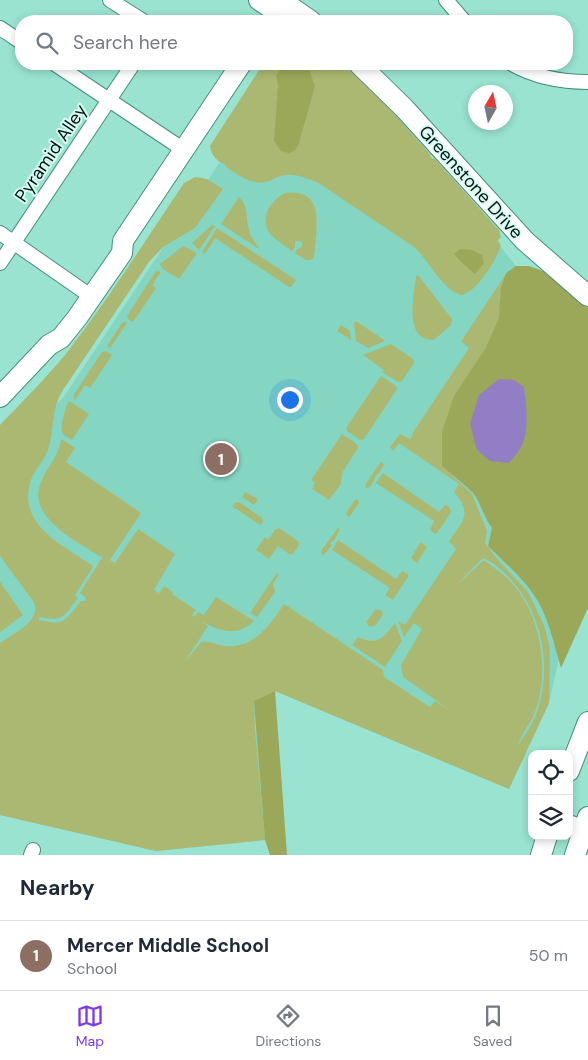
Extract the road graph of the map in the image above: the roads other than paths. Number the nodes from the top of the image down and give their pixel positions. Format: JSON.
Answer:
{"nodes":[{"id":1,"x":110,"y":0,"type":"edge"},
{"id":2,"x":259,"y":0,"type":"edge"},
{"id":3,"x":446,"y":0,"type":"edge"},
{"id":4,"x":281,"y":9,"type":"edge"},
{"id":5,"x":134,"y":15,"type":"edge"},
{"id":6,"x":296,"y":15,"type":"edge"},
{"id":7,"x":459,"y":15,"type":"edge"},
{"id":8,"x":0,"y":28,"type":"edge"},
{"id":9,"x":15,"y":38,"type":"edge"},
{"id":10,"x":63,"y":70,"type":"edge"},
{"id":11,"x":129,"y":70,"type":"edge"},
{"id":12,"x":237,"y":70,"type":"edge"},
{"id":13,"x":365,"y":70,"type":"edge"},
{"id":14,"x":525,"y":70,"type":"edge"},
{"id":15,"x":588,"y":82,"type":"edge"},
{"id":16,"x":109,"y":100,"type":"junction"},
{"id":17,"x":184,"y":150,"type":"junction"},
{"id":18,"x":0,"y":233,"type":"edge"},
{"id":19,"x":14,"y":242,"type":"junction"},
{"id":20,"x":0,"y":262,"type":"edge"},
{"id":21,"x":87,"y":293,"type":"junction"},
{"id":22,"x":588,"y":296,"type":"edge"},
{"id":23,"x":0,"y":398,"type":"edge"},
{"id":24,"x":588,"y":722,"type":"edge"},
{"id":25,"x":573,"y":761,"type":"edge"},
{"id":26,"x":582,"y":824,"type":"edge"},
{"id":27,"x":546,"y":840,"type":"edge"},
{"id":28,"x":541,"y":855,"type":"edge"},
{"id":29,"x":575,"y":855,"type":"edge"}],
"edges":[{"from":1,"to":5,"type":"street"},
{"from":2,"to":4,"type":"street"},
{"from":3,"to":7,"type":"street"},
{"from":4,"to":6,"type":"street"},
{"from":8,"to":9,"type":"street"},
{"from":10,"to":16,"type":"street"},
{"from":11,"to":16,"type":"street","name":"Pyramid Alley"},
{"from":12,"to":17,"type":"street"},
{"from":13,"to":22,"type":"street","name":"Greenstone Drive"},
{"from":14,"to":15,"type":"street"},
{"from":16,"to":17,"type":"street"},
{"from":16,"to":19,"type":"street","name":"Pyramid Alley"},
{"from":17,"to":21,"type":"street"},
{"from":18,"to":19,"type":"street"},
{"from":19,"to":20,"type":"street","name":"Pyramid Alley"},
{"from":19,"to":21,"type":"street"},
{"from":21,"to":23,"type":"street"},
{"from":24,"to":25,"type":"street"},
{"from":26,"to":29,"type":"street"},
{"from":27,"to":28,"type":"street"}]}
